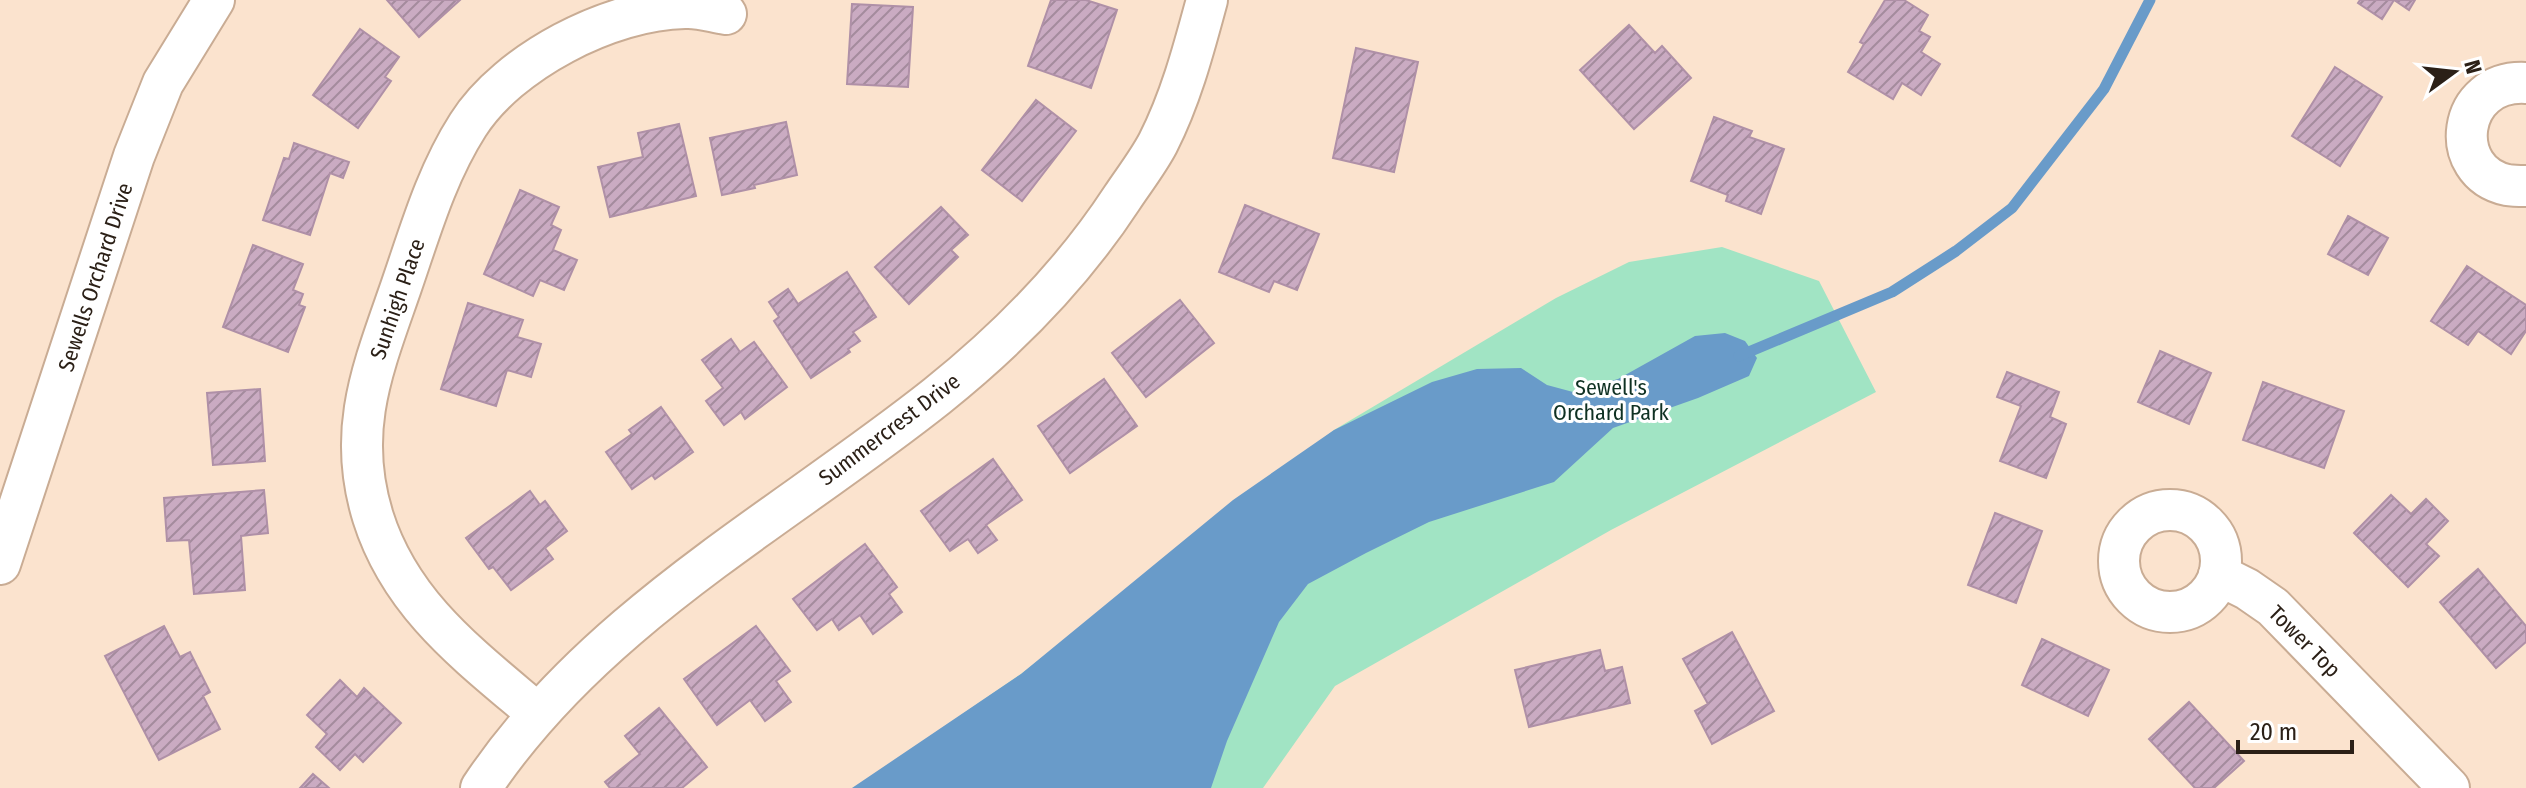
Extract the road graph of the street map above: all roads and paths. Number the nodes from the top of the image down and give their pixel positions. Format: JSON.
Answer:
{"nodes":[{"id":1,"x":214,"y":0,"type":"edge"},
{"id":2,"x":1207,"y":0,"type":"edge"},
{"id":3,"x":726,"y":14,"type":"dead end"},
{"id":4,"x":2526,"y":83,"type":"edge"},
{"id":5,"x":2526,"y":186,"type":"edge"},
{"id":6,"x":13,"y":484,"type":"edge"},
{"id":7,"x":0,"y":564,"type":"edge"},
{"id":8,"x":2219,"y":575,"type":"dead end"},
{"id":9,"x":538,"y":714,"type":"junction"},
{"id":10,"x":481,"y":788,"type":"edge"},
{"id":11,"x":2449,"y":788,"type":"edge"}],
"edges":[{"from":1,"to":6,"type":"street","name":"Sewells Orchard Drive"},
{"from":2,"to":9,"type":"street","name":"Summercrest Drive"},
{"from":3,"to":9,"type":"street","name":"Sunhigh Place"},
{"from":4,"to":5,"type":"street"},
{"from":6,"to":7,"type":"street","name":"Sewells Orchard Drive"},
{"from":8,"to":11,"type":"street","name":"Tower Top"},
{"from":9,"to":10,"type":"street","name":"Summercrest Drive"}]}
